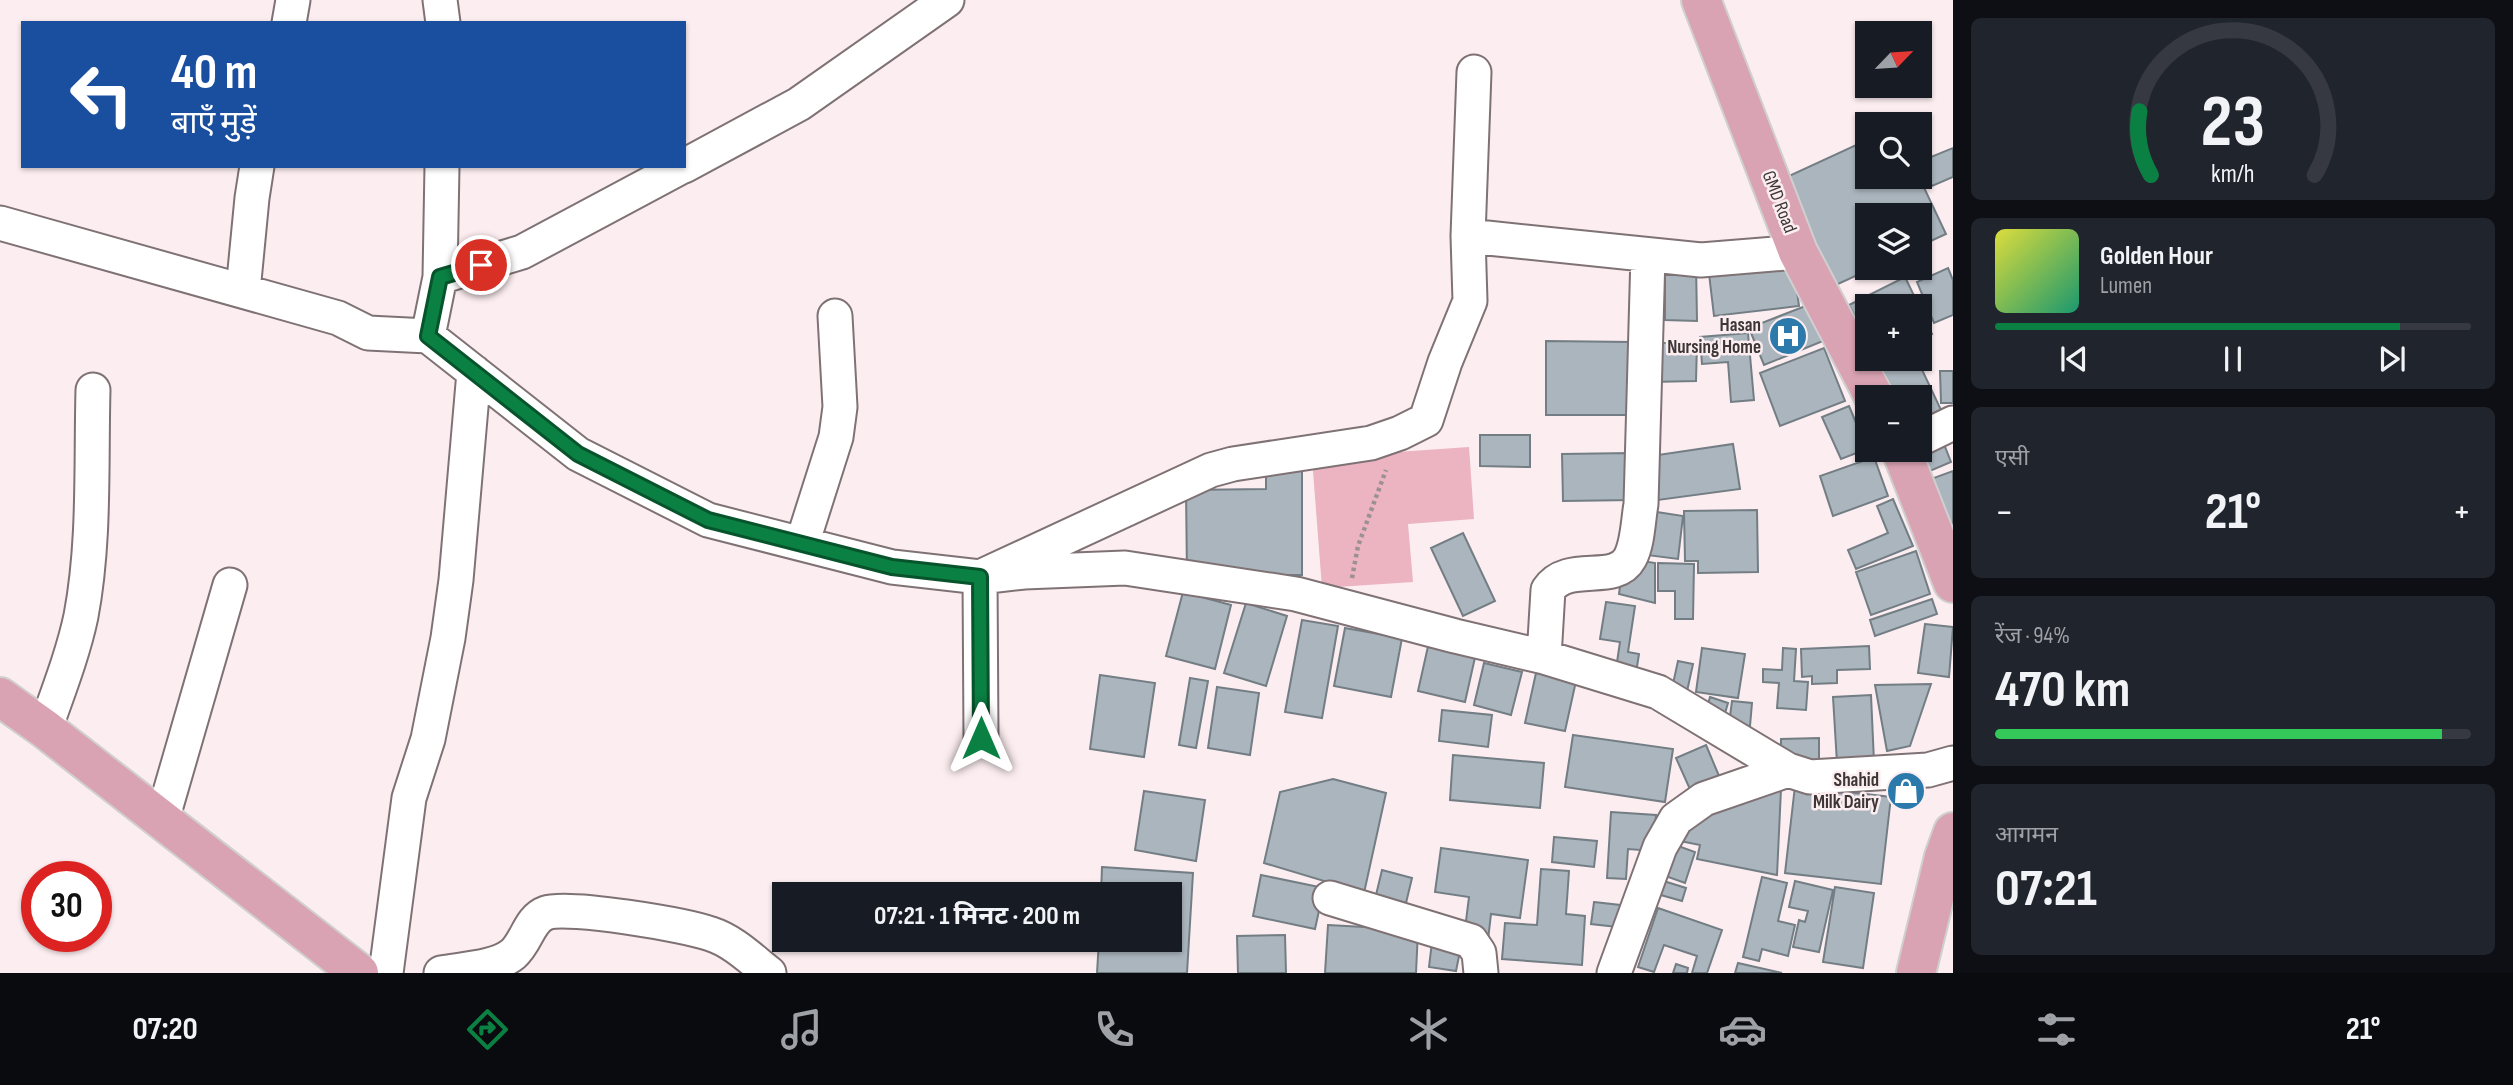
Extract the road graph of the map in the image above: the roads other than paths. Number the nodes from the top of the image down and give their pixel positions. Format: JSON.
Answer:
{"nodes":[{"id":1,"x":293,"y":0,"type":"edge"},
{"id":2,"x":440,"y":0,"type":"edge"},
{"id":3,"x":947,"y":0,"type":"edge"},
{"id":4,"x":1702,"y":0,"type":"edge"},
{"id":5,"x":289,"y":21,"type":"edge"},
{"id":6,"x":443,"y":21,"type":"edge"},
{"id":7,"x":1474,"y":72,"type":"dead end"},
{"id":8,"x":686,"y":165,"type":"edge"},
{"id":9,"x":257,"y":168,"type":"edge"},
{"id":10,"x":442,"y":168,"type":"edge"},
{"id":11,"x":680,"y":168,"type":"edge"},
{"id":12,"x":0,"y":223,"type":"edge"},
{"id":13,"x":1468,"y":236,"type":"junction"},
{"id":14,"x":1798,"y":252,"type":"junction"},
{"id":15,"x":1648,"y":255,"type":"junction"},
{"id":16,"x":440,"y":277,"type":"junction"},
{"id":17,"x":243,"y":291,"type":"junction"},
{"id":18,"x":835,"y":316,"type":"dead end"},
{"id":19,"x":428,"y":336,"type":"junction"},
{"id":20,"x":474,"y":372,"type":"junction"},
{"id":21,"x":1868,"y":385,"type":"edge"},
{"id":22,"x":93,"y":390,"type":"dead end"},
{"id":23,"x":1953,"y":423,"type":"edge"},
{"id":24,"x":1932,"y":433,"type":"edge"},
{"id":25,"x":1906,"y":462,"type":"edge"},
{"id":26,"x":803,"y":544,"type":"junction"},
{"id":27,"x":980,"y":577,"type":"junction"},
{"id":28,"x":1953,"y":583,"type":"edge"},
{"id":29,"x":230,"y":585,"type":"dead end"},
{"id":30,"x":1544,"y":657,"type":"junction"},
{"id":31,"x":0,"y":697,"type":"edge"},
{"id":32,"x":45,"y":729,"type":"junction"},
{"id":33,"x":981,"y":738,"type":"dead end"},
{"id":34,"x":1953,"y":763,"type":"edge"},
{"id":35,"x":1788,"y":770,"type":"junction"},
{"id":36,"x":162,"y":820,"type":"junction"},
{"id":37,"x":1953,"y":832,"type":"edge"},
{"id":38,"x":1329,"y":898,"type":"dead end"},
{"id":39,"x":359,"y":973,"type":"edge"},
{"id":40,"x":386,"y":973,"type":"edge"},
{"id":41,"x":441,"y":973,"type":"edge"},
{"id":42,"x":769,"y":973,"type":"edge"},
{"id":43,"x":1481,"y":973,"type":"edge"},
{"id":44,"x":1614,"y":973,"type":"edge"},
{"id":45,"x":1916,"y":973,"type":"edge"}],
"edges":[{"from":1,"to":5,"type":"street"},
{"from":2,"to":6,"type":"street"},
{"from":3,"to":8,"type":"street"},
{"from":4,"to":14,"type":"main road","name":"GMD Road"},
{"from":7,"to":13,"type":"street"},
{"from":9,"to":17,"type":"street"},
{"from":10,"to":16,"type":"street"},
{"from":11,"to":16,"type":"street"},
{"from":12,"to":17,"type":"street"},
{"from":13,"to":15,"type":"street"},
{"from":13,"to":27,"type":"street"},
{"from":14,"to":15,"type":"street"},
{"from":14,"to":21,"type":"main road","name":"GMD Road"},
{"from":15,"to":30,"type":"street"},
{"from":16,"to":19,"type":"street"},
{"from":17,"to":19,"type":"street"},
{"from":18,"to":26,"type":"street"},
{"from":19,"to":20,"type":"street"},
{"from":20,"to":26,"type":"street"},
{"from":20,"to":40,"type":"street"},
{"from":22,"to":32,"type":"street"},
{"from":23,"to":24,"type":"street"},
{"from":25,"to":28,"type":"main road"},
{"from":26,"to":27,"type":"street"},
{"from":27,"to":30,"type":"street"},
{"from":27,"to":33,"type":"street"},
{"from":29,"to":36,"type":"street"},
{"from":30,"to":35,"type":"street"},
{"from":31,"to":32,"type":"main road"},
{"from":32,"to":36,"type":"main road"},
{"from":34,"to":35,"type":"street"},
{"from":35,"to":44,"type":"street"},
{"from":36,"to":39,"type":"main road"},
{"from":37,"to":45,"type":"main road"},
{"from":38,"to":43,"type":"street"},
{"from":41,"to":42,"type":"street"}]}
